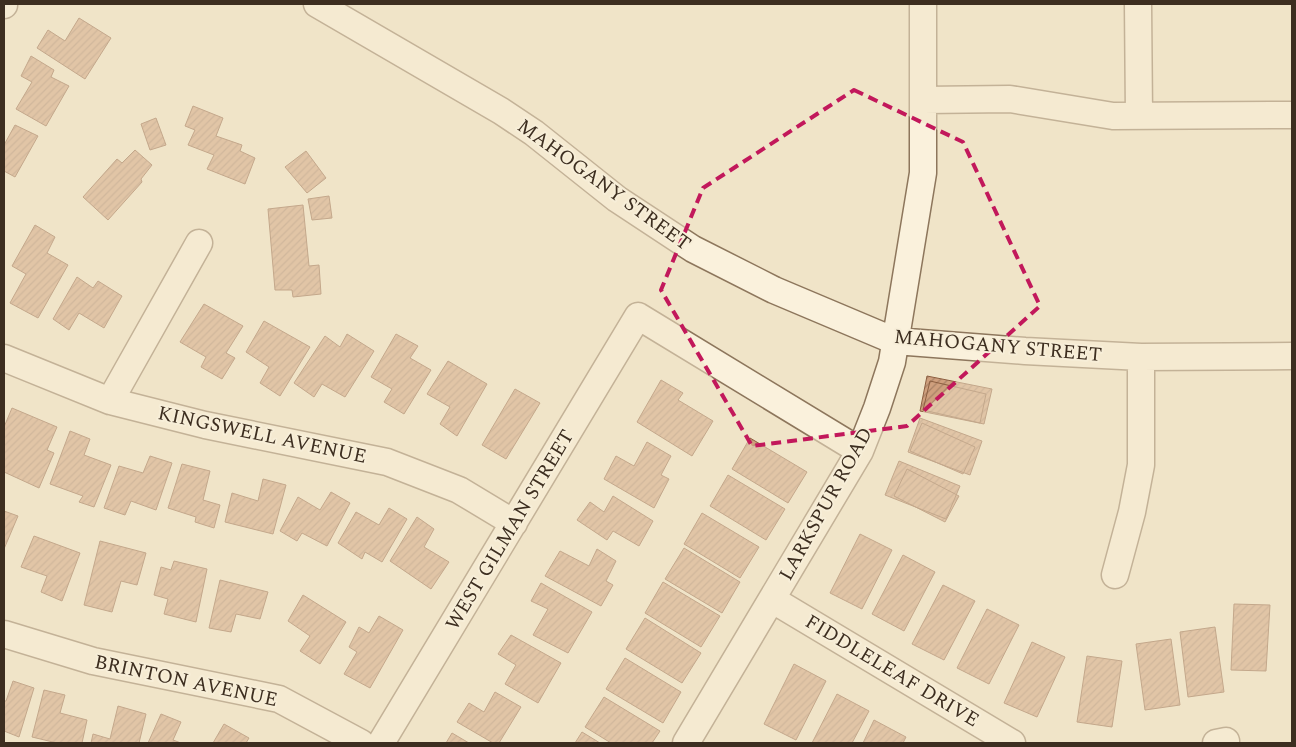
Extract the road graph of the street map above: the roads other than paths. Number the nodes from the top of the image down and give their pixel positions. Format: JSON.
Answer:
{"nodes":[{"id":1,"x":317,"y":4,"type":"edge"},
{"id":2,"x":923,"y":4,"type":"edge"},
{"id":3,"x":1138,"y":4,"type":"edge"},
{"id":4,"x":924,"y":100,"type":"junction"},
{"id":5,"x":1139,"y":116,"type":"junction"},
{"id":6,"x":1292,"y":116,"type":"edge"},
{"id":7,"x":199,"y":243,"type":"dead end"},
{"id":8,"x":895,"y":341,"type":"junction"},
{"id":9,"x":1292,"y":356,"type":"edge"},
{"id":10,"x":1141,"y":357,"type":"junction"},
{"id":11,"x":4,"y":358,"type":"edge"},
{"id":12,"x":110,"y":401,"type":"junction"},
{"id":13,"x":860,"y":451,"type":"junction"},
{"id":14,"x":514,"y":523,"type":"junction"},
{"id":15,"x":1115,"y":575,"type":"dead end"},
{"id":16,"x":772,"y":600,"type":"junction"},
{"id":17,"x":4,"y":634,"type":"edge"},
{"id":18,"x":361,"y":743,"type":"edge"},
{"id":19,"x":381,"y":743,"type":"edge"},
{"id":20,"x":686,"y":743,"type":"edge"},
{"id":21,"x":1012,"y":743,"type":"edge"}],
"edges":[{"from":1,"to":8,"type":"street","name":"MAHOGANY STREET"},
{"from":2,"to":4,"type":"street","name":"LARKSPUR ROAD"},
{"from":3,"to":5,"type":"street"},
{"from":4,"to":5,"type":"street"},
{"from":4,"to":8,"type":"street","name":"LARKSPUR ROAD"},
{"from":5,"to":6,"type":"street"},
{"from":7,"to":12,"type":"street"},
{"from":8,"to":10,"type":"street","name":"MAHOGANY STREET"},
{"from":8,"to":13,"type":"street","name":"LARKSPUR ROAD"},
{"from":9,"to":10,"type":"street","name":"MAHOGANY STREET"},
{"from":10,"to":15,"type":"street"},
{"from":11,"to":12,"type":"street","name":"KINGSWELL AVENUE"},
{"from":12,"to":14,"type":"street","name":"KINGSWELL AVENUE"},
{"from":13,"to":14,"type":"street","name":"WEST GILMAN STREET"},
{"from":13,"to":16,"type":"street","name":"LARKSPUR ROAD"},
{"from":14,"to":19,"type":"street","name":"WEST GILMAN STREET"},
{"from":16,"to":20,"type":"street","name":"LARKSPUR ROAD"},
{"from":16,"to":21,"type":"street","name":"FIDDLELEAF DRIVE"},
{"from":17,"to":18,"type":"street","name":"BRINTON AVENUE"}]}
